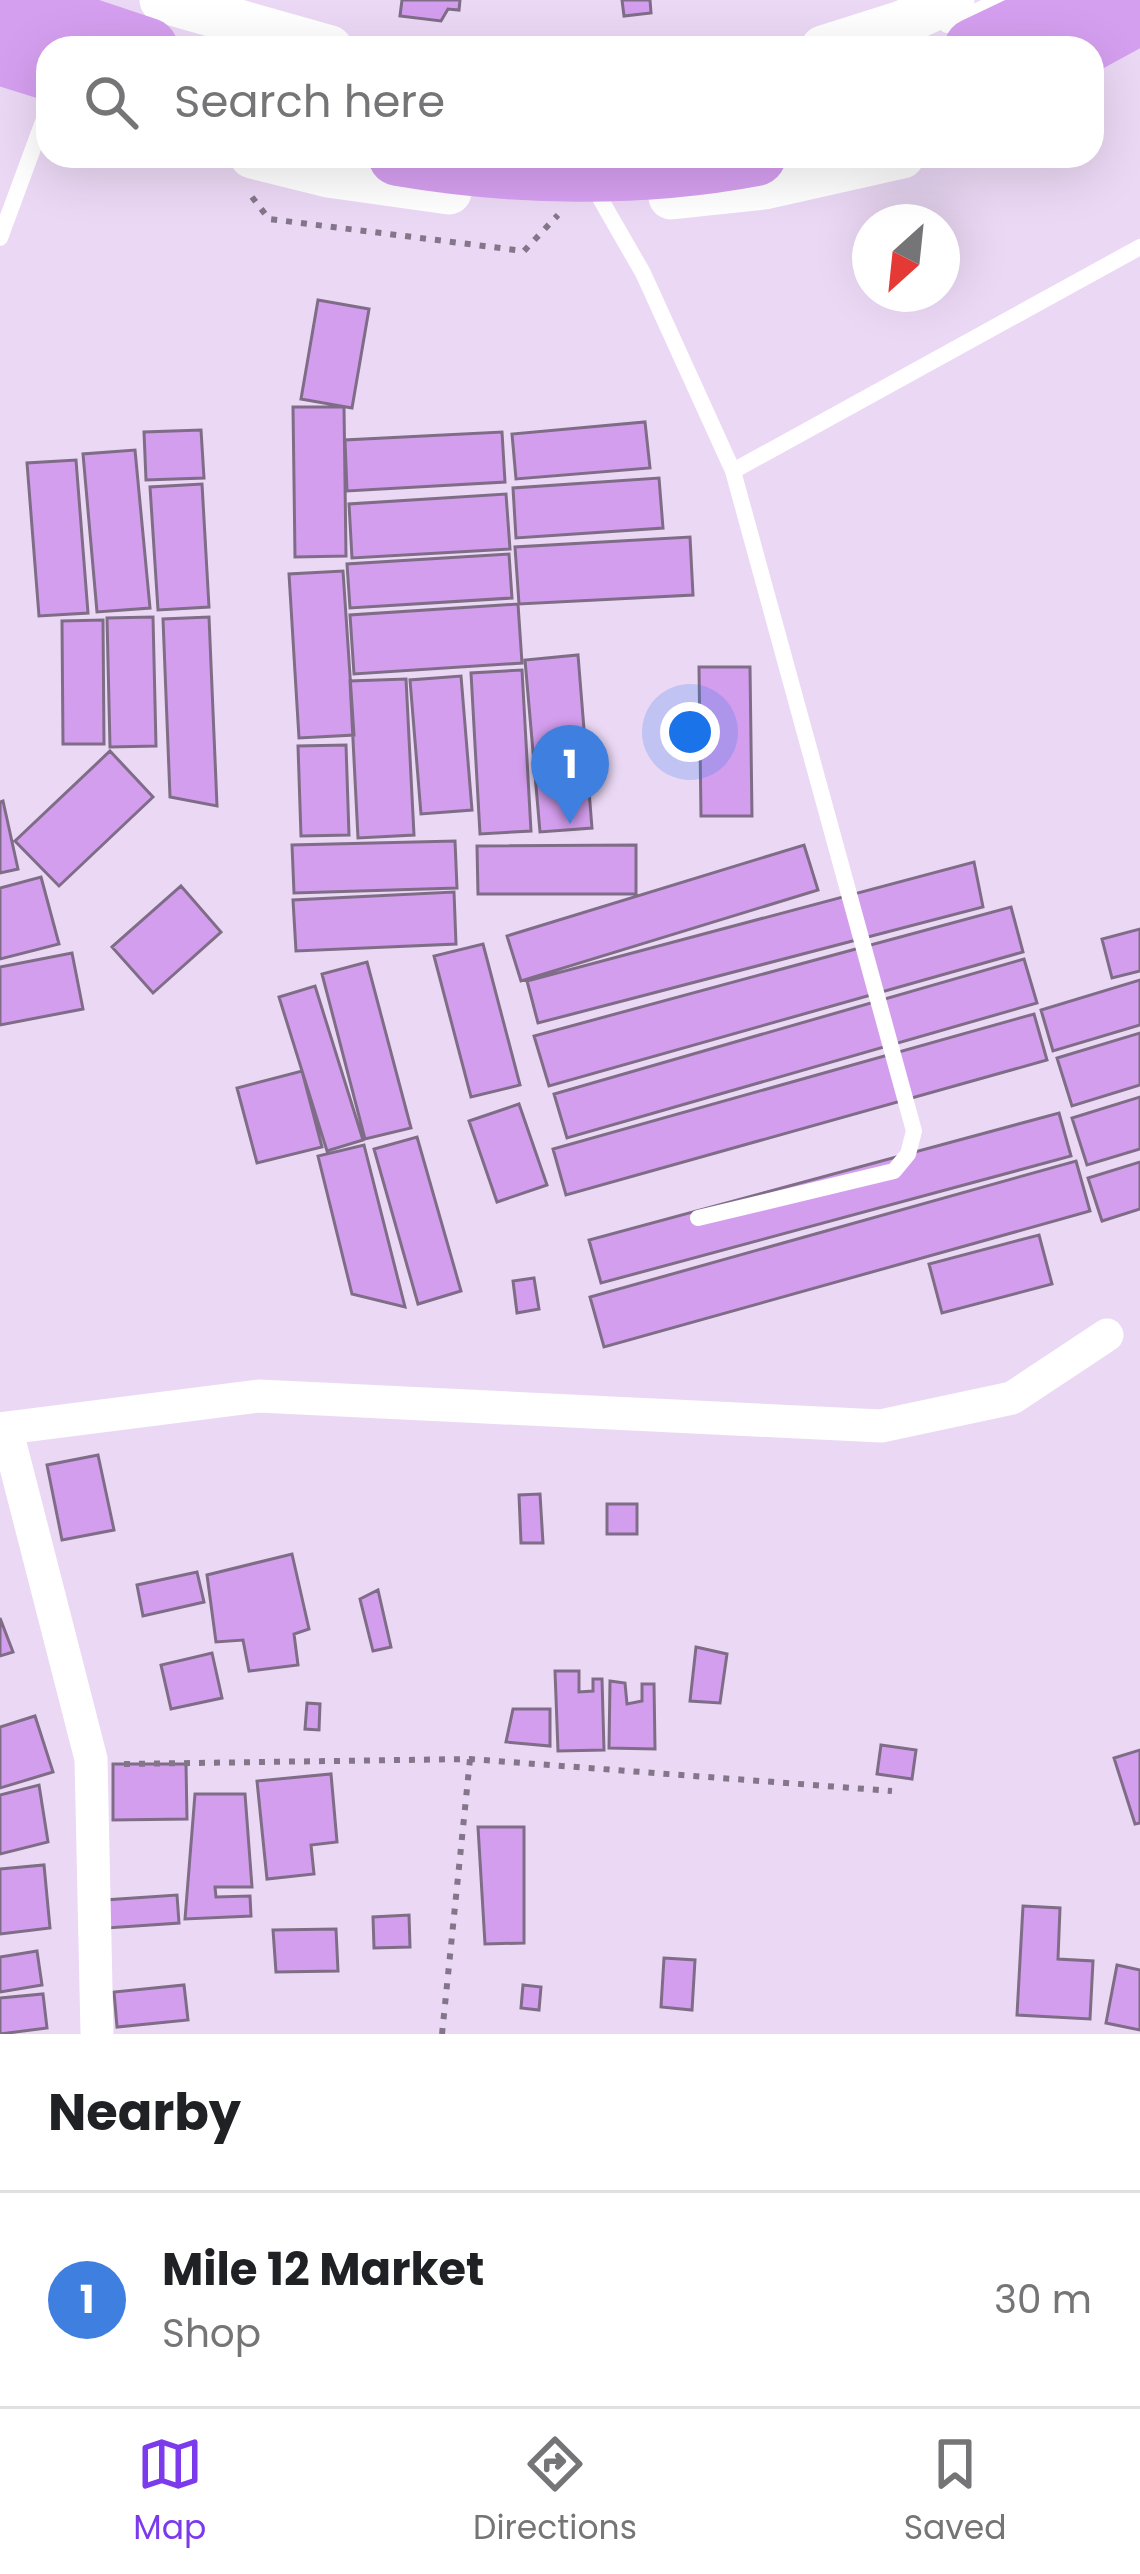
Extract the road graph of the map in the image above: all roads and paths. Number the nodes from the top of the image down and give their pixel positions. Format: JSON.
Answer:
{"nodes":[{"id":1,"x":5,"y":0,"type":"edge"},
{"id":2,"x":162,"y":0,"type":"edge"},
{"id":3,"x":952,"y":0,"type":"edge"},
{"id":4,"x":1000,"y":0,"type":"edge"},
{"id":5,"x":1075,"y":0,"type":"edge"},
{"id":6,"x":1140,"y":14,"type":"edge"},
{"id":7,"x":112,"y":36,"type":"edge"},
{"id":8,"x":288,"y":36,"type":"edge"},
{"id":9,"x":861,"y":36,"type":"edge"},
{"id":10,"x":916,"y":36,"type":"edge"},
{"id":11,"x":999,"y":36,"type":"edge"},
{"id":12,"x":1100,"y":36,"type":"edge"},
{"id":13,"x":1140,"y":48,"type":"edge"},
{"id":14,"x":0,"y":55,"type":"edge"},
{"id":15,"x":36,"y":66,"type":"edge"},
{"id":16,"x":1104,"y":68,"type":"edge"},
{"id":17,"x":0,"y":83,"type":"edge"},
{"id":18,"x":36,"y":94,"type":"edge"},
{"id":19,"x":36,"y":140,"type":"edge"},
{"id":20,"x":300,"y":168,"type":"edge"},
{"id":21,"x":517,"y":168,"type":"edge"},
{"id":22,"x":651,"y":168,"type":"edge"},
{"id":23,"x":849,"y":168,"type":"edge"},
{"id":24,"x":587,"y":200,"type":"junction"},
{"id":25,"x":269,"y":219,"type":"dead end"},
{"id":26,"x":0,"y":238,"type":"edge"},
{"id":27,"x":1140,"y":247,"type":"edge"},
{"id":28,"x":733,"y":470,"type":"junction"},
{"id":29,"x":698,"y":1218,"type":"dead end"},
{"id":30,"x":1107,"y":1335,"type":"dead end"},
{"id":31,"x":3,"y":1429,"type":"edge"},
{"id":32,"x":91,"y":1759,"type":"junction"},
{"id":33,"x":470,"y":1760,"type":"junction"},
{"id":34,"x":892,"y":1791,"type":"dead end"},
{"id":35,"x":97,"y":2034,"type":"edge"},
{"id":36,"x":442,"y":2034,"type":"edge"}],
"edges":[{"from":1,"to":7,"type":"highway"},
{"from":2,"to":8,"type":"street"},
{"from":3,"to":9,"type":"street"},
{"from":4,"to":10,"type":"lane"},
{"from":5,"to":11,"type":"highway"},
{"from":6,"to":12,"type":"highway"},
{"from":13,"to":16,"type":"street"},
{"from":14,"to":15,"type":"highway"},
{"from":17,"to":18,"type":"street"},
{"from":19,"to":26,"type":"lane"},
{"from":20,"to":24,"type":"street"},
{"from":21,"to":22,"type":"highway"},
{"from":23,"to":24,"type":"street"},
{"from":24,"to":25,"type":"path"},
{"from":24,"to":28,"type":"lane"},
{"from":27,"to":28,"type":"lane"},
{"from":28,"to":29,"type":"lane"},
{"from":30,"to":31,"type":"street"},
{"from":31,"to":32,"type":"street"},
{"from":32,"to":33,"type":"path"},
{"from":32,"to":35,"type":"street"},
{"from":33,"to":34,"type":"path"},
{"from":33,"to":36,"type":"path"}]}
